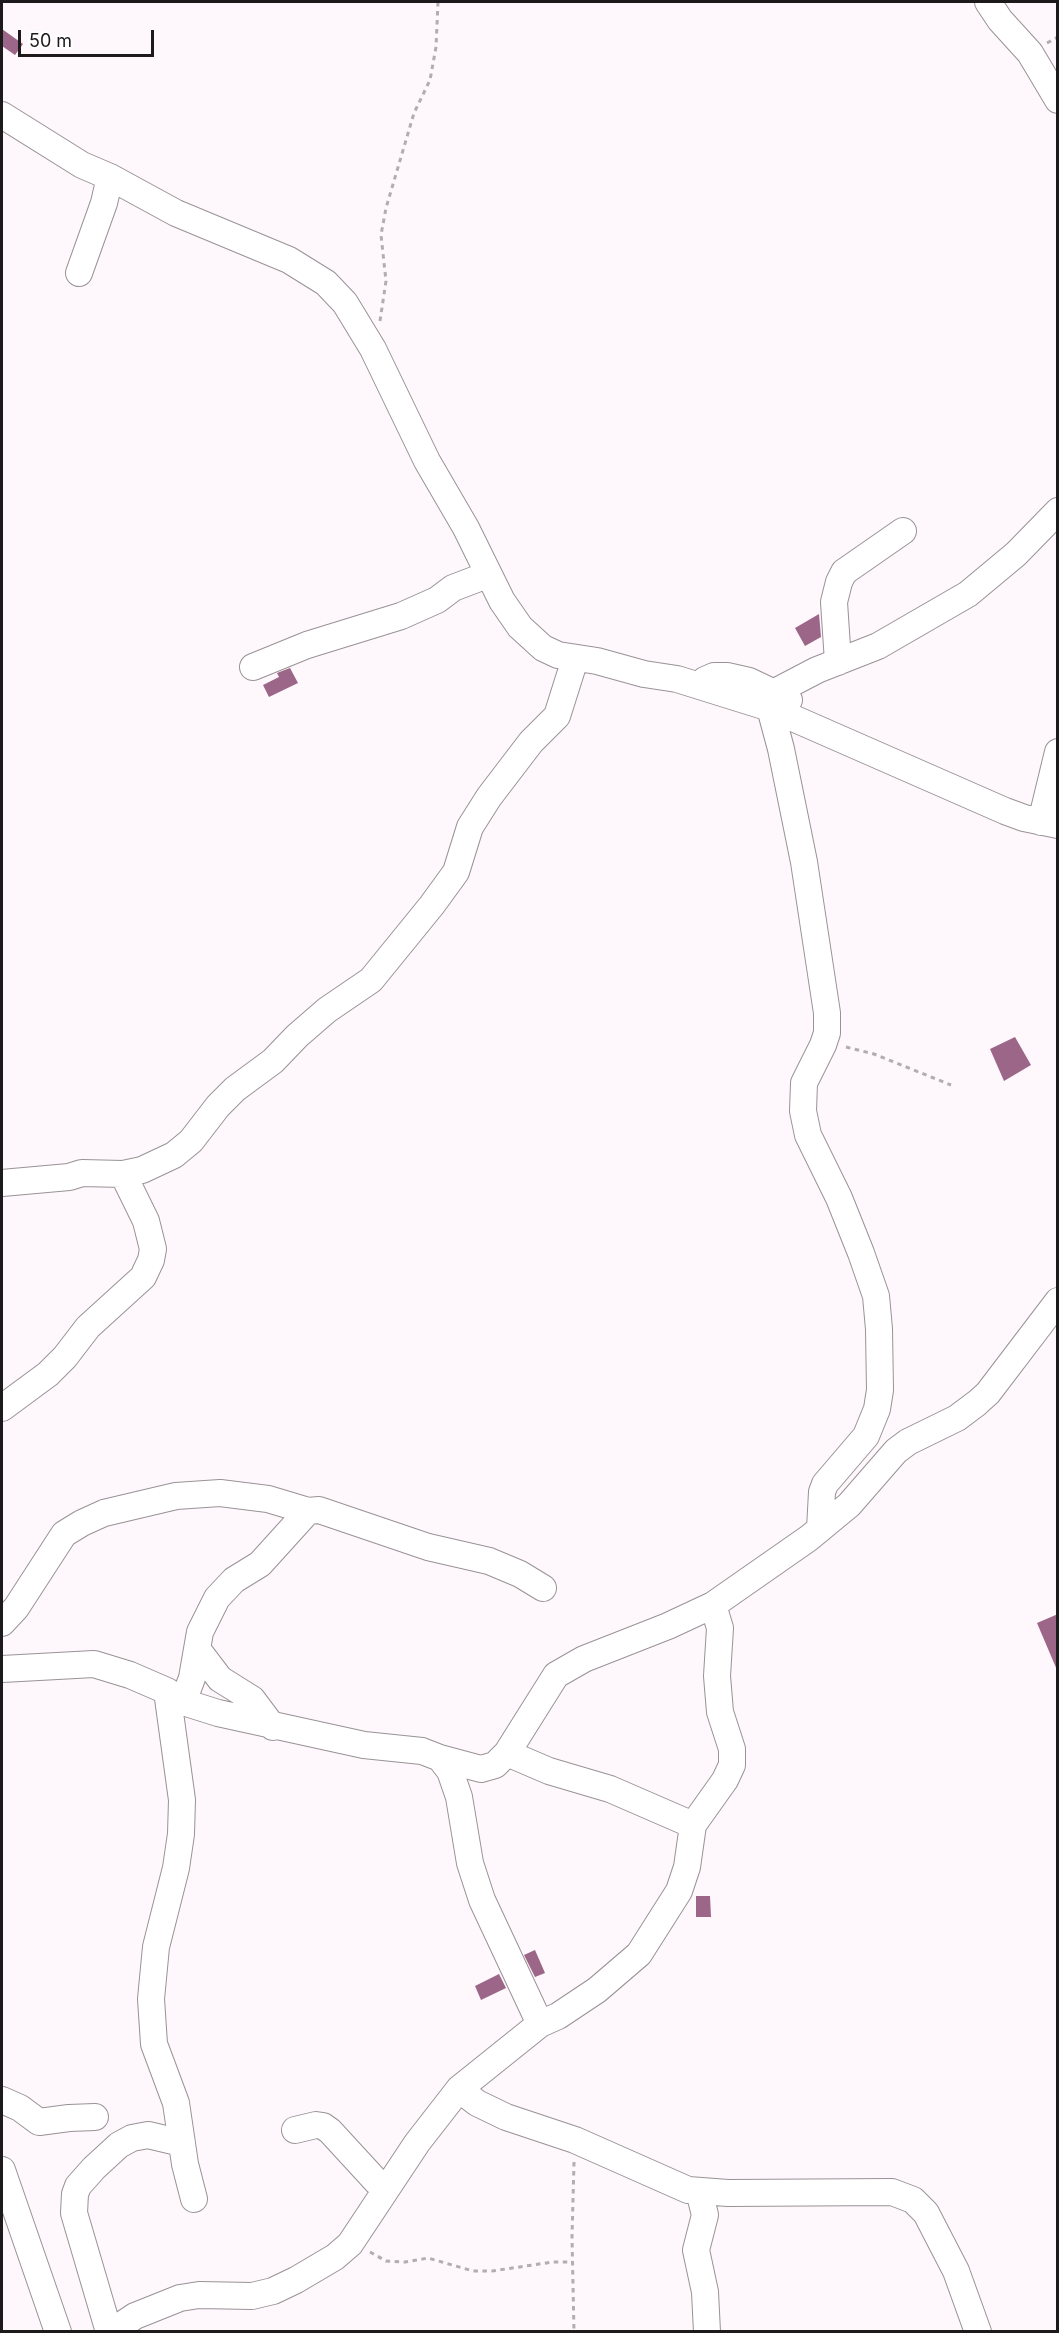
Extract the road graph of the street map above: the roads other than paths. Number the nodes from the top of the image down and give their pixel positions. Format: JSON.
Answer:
{"nodes":[{"id":1,"x":988,"y":2,"type":"edge"},
{"id":2,"x":1058,"y":100,"type":"edge"},
{"id":3,"x":2,"y":115,"type":"edge"},
{"id":4,"x":110,"y":177,"type":"junction"},
{"id":5,"x":79,"y":273,"type":"dead end"},
{"id":6,"x":1058,"y":511,"type":"edge"},
{"id":7,"x":903,"y":531,"type":"dead end"},
{"id":8,"x":487,"y":575,"type":"junction"},
{"id":9,"x":575,"y":659,"type":"junction"},
{"id":10,"x":838,"y":662,"type":"junction"},
{"id":11,"x":253,"y":667,"type":"dead end"},
{"id":12,"x":773,"y":700,"type":"junction"},
{"id":13,"x":1058,"y":752,"type":"edge"},
{"id":14,"x":1049,"y":823,"type":"edge"},
{"id":15,"x":123,"y":1174,"type":"junction"},
{"id":16,"x":2,"y":1183,"type":"edge"},
{"id":17,"x":1055,"y":1312,"type":"edge"},
{"id":18,"x":2,"y":1408,"type":"edge"},
{"id":19,"x":308,"y":1511,"type":"junction"},
{"id":20,"x":820,"y":1529,"type":"junction"},
{"id":21,"x":543,"y":1588,"type":"dead end"},
{"id":22,"x":713,"y":1605,"type":"junction"},
{"id":23,"x":2,"y":1623,"type":"edge"},
{"id":24,"x":198,"y":1650,"type":"junction"},
{"id":25,"x":2,"y":1669,"type":"edge"},
{"id":26,"x":175,"y":1696,"type":"junction"},
{"id":27,"x":273,"y":1727,"type":"junction"},
{"id":28,"x":507,"y":1753,"type":"junction"},
{"id":29,"x":440,"y":1758,"type":"junction"},
{"id":30,"x":482,"y":1769,"type":"junction"},
{"id":31,"x":459,"y":1797,"type":"junction"},
{"id":32,"x":693,"y":1825,"type":"junction"},
{"id":33,"x":540,"y":2024,"type":"junction"},
{"id":34,"x":459,"y":2089,"type":"junction"},
{"id":35,"x":2,"y":2100,"type":"edge"},
{"id":36,"x":95,"y":2117,"type":"dead end"},
{"id":37,"x":295,"y":2130,"type":"dead end"},
{"id":38,"x":182,"y":2143,"type":"junction"},
{"id":39,"x":2,"y":2170,"type":"edge"},
{"id":40,"x":386,"y":2189,"type":"junction"},
{"id":41,"x":699,"y":2191,"type":"junction"},
{"id":42,"x":194,"y":2199,"type":"dead end"},
{"id":43,"x":58,"y":2331,"type":"edge"},
{"id":44,"x":110,"y":2331,"type":"edge"},
{"id":45,"x":707,"y":2331,"type":"edge"},
{"id":46,"x":978,"y":2331,"type":"edge"}],
"edges":[{"from":1,"to":2,"type":"street"},
{"from":3,"to":4,"type":"street"},
{"from":4,"to":5,"type":"street"},
{"from":4,"to":8,"type":"street"},
{"from":6,"to":10,"type":"street"},
{"from":7,"to":10,"type":"street"},
{"from":8,"to":9,"type":"street"},
{"from":8,"to":11,"type":"street"},
{"from":9,"to":12,"type":"street"},
{"from":9,"to":15,"type":"street"},
{"from":10,"to":12,"type":"street"},
{"from":12,"to":14,"type":"street"},
{"from":12,"to":20,"type":"street"},
{"from":13,"to":14,"type":"street"},
{"from":15,"to":16,"type":"street"},
{"from":15,"to":18,"type":"street"},
{"from":17,"to":20,"type":"street"},
{"from":19,"to":21,"type":"street"},
{"from":19,"to":23,"type":"street"},
{"from":19,"to":24,"type":"street"},
{"from":20,"to":22,"type":"street"},
{"from":22,"to":28,"type":"street"},
{"from":22,"to":32,"type":"street"},
{"from":24,"to":26,"type":"street"},
{"from":24,"to":27,"type":"street"},
{"from":25,"to":26,"type":"street"},
{"from":26,"to":27,"type":"street"},
{"from":26,"to":38,"type":"street"},
{"from":27,"to":29,"type":"street"},
{"from":28,"to":30,"type":"street"},
{"from":28,"to":32,"type":"street"},
{"from":29,"to":30,"type":"street"},
{"from":29,"to":31,"type":"street"},
{"from":30,"to":31,"type":"street"},
{"from":31,"to":33,"type":"street"},
{"from":32,"to":33,"type":"street"},
{"from":33,"to":34,"type":"street"},
{"from":34,"to":40,"type":"street"},
{"from":34,"to":41,"type":"street"},
{"from":35,"to":36,"type":"street"},
{"from":37,"to":40,"type":"street"},
{"from":38,"to":42,"type":"street"},
{"from":38,"to":44,"type":"street"},
{"from":39,"to":43,"type":"street"},
{"from":40,"to":44,"type":"street"},
{"from":41,"to":45,"type":"street"},
{"from":41,"to":46,"type":"street"}]}
